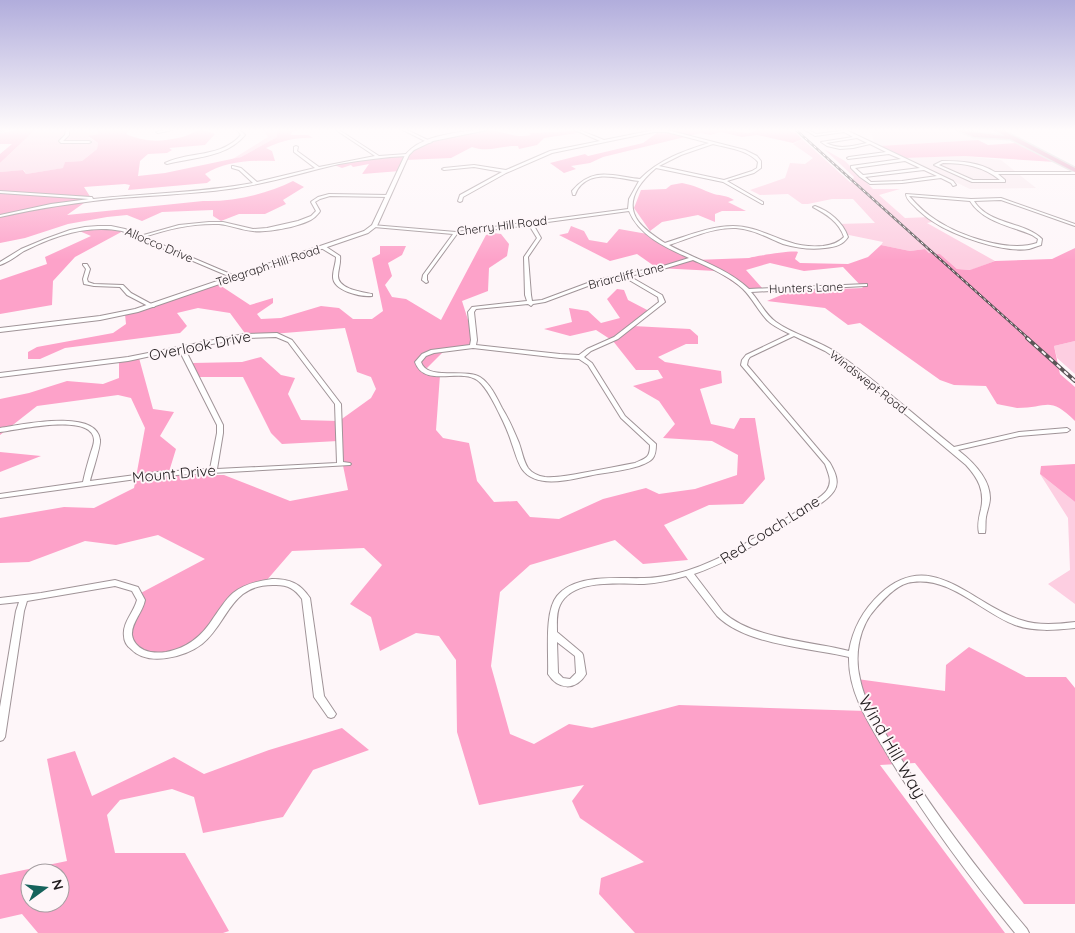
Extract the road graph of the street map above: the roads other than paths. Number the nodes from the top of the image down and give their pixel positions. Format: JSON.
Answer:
{"nodes":[{"id":1,"x":245,"y":174,"type":"edge"},
{"id":2,"x":299,"y":174,"type":"edge"},
{"id":3,"x":398,"y":174,"type":"edge"},
{"id":4,"x":501,"y":174,"type":"edge"},
{"id":5,"x":648,"y":174,"type":"edge"},
{"id":6,"x":688,"y":174,"type":"edge"},
{"id":7,"x":749,"y":174,"type":"edge"},
{"id":8,"x":860,"y":174,"type":"edge"},
{"id":9,"x":884,"y":174,"type":"edge"},
{"id":10,"x":901,"y":174,"type":"edge"},
{"id":11,"x":935,"y":174,"type":"edge"},
{"id":12,"x":956,"y":174,"type":"edge"},
{"id":13,"x":996,"y":174,"type":"joint"},
{"id":14,"x":1008,"y":174,"type":"edge"},
{"id":15,"x":862,"y":176,"type":"junction"},
{"id":16,"x":942,"y":177,"type":"junction"},
{"id":17,"x":641,"y":180,"type":"junction"},
{"id":18,"x":916,"y":180,"type":"junction"},
{"id":19,"x":724,"y":181,"type":"junction"},
{"id":20,"x":909,"y":182,"type":"junction"},
{"id":21,"x":256,"y":183,"type":"junction"},
{"id":22,"x":954,"y":185,"type":"dead end"},
{"id":23,"x":915,"y":187,"type":"dead end"},
{"id":24,"x":0,"y":192,"type":"edge"},
{"id":25,"x":574,"y":194,"type":"dead end"},
{"id":26,"x":388,"y":196,"type":"junction"},
{"id":27,"x":102,"y":199,"type":"junction"},
{"id":28,"x":971,"y":200,"type":"junction"},
{"id":29,"x":460,"y":201,"type":"dead end"},
{"id":30,"x":762,"y":203,"type":"dead end"},
{"id":31,"x":815,"y":207,"type":"dead end"},
{"id":32,"x":631,"y":210,"type":"junction"},
{"id":33,"x":0,"y":216,"type":"edge"},
{"id":34,"x":530,"y":223,"type":"junction"},
{"id":35,"x":1075,"y":225,"type":"edge"},
{"id":36,"x":374,"y":226,"type":"junction"},
{"id":37,"x":456,"y":233,"type":"junction"},
{"id":38,"x":140,"y":237,"type":"junction"},
{"id":39,"x":666,"y":244,"type":"junction"},
{"id":40,"x":322,"y":248,"type":"junction"},
{"id":41,"x":694,"y":258,"type":"junction"},
{"id":42,"x":0,"y":264,"type":"edge"},
{"id":43,"x":85,"y":266,"type":"dead end"},
{"id":44,"x":624,"y":275,"type":"junction"},
{"id":45,"x":233,"y":277,"type":"junction"},
{"id":46,"x":426,"y":282,"type":"dead end"},
{"id":47,"x":865,"y":286,"type":"dead end"},
{"id":48,"x":748,"y":291,"type":"junction"},
{"id":49,"x":370,"y":295,"type":"dead end"},
{"id":50,"x":531,"y":304,"type":"junction"},
{"id":51,"x":152,"y":306,"type":"junction"},
{"id":52,"x":0,"y":330,"type":"edge"},
{"id":53,"x":795,"y":334,"type":"junction"},
{"id":54,"x":473,"y":346,"type":"junction"},
{"id":55,"x":181,"y":348,"type":"junction"},
{"id":56,"x":580,"y":357,"type":"junction"},
{"id":57,"x":0,"y":375,"type":"edge"},
{"id":58,"x":0,"y":430,"type":"edge"},
{"id":59,"x":1067,"y":430,"type":"dead end"},
{"id":60,"x":952,"y":449,"type":"junction"},
{"id":61,"x":340,"y":464,"type":"junction"},
{"id":62,"x":348,"y":464,"type":"dead end"},
{"id":63,"x":213,"y":470,"type":"junction"},
{"id":64,"x":86,"y":484,"type":"junction"},
{"id":65,"x":0,"y":496,"type":"edge"},
{"id":66,"x":982,"y":531,"type":"dead end"},
{"id":67,"x":688,"y":574,"type":"junction"},
{"id":68,"x":24,"y":598,"type":"junction"},
{"id":69,"x":0,"y":601,"type":"edge"},
{"id":70,"x":1075,"y":625,"type":"edge"},
{"id":71,"x":554,"y":633,"type":"junction"},
{"id":72,"x":854,"y":655,"type":"junction"},
{"id":73,"x":331,"y":714,"type":"dead end"},
{"id":74,"x":0,"y":737,"type":"edge"},
{"id":75,"x":1023,"y":933,"type":"edge"}],
"edges":[{"from":1,"to":21,"type":"street"},
{"from":2,"to":21,"type":"street"},
{"from":3,"to":26,"type":"street"},
{"from":4,"to":29,"type":"street"},
{"from":5,"to":17,"type":"street"},
{"from":6,"to":19,"type":"street"},
{"from":7,"to":19,"type":"street"},
{"from":8,"to":15,"type":"street"},
{"from":9,"to":15,"type":"street"},
{"from":10,"to":18,"type":"street"},
{"from":11,"to":16,"type":"street"},
{"from":12,"to":13,"type":"street"},
{"from":13,"to":14,"type":"street"},
{"from":15,"to":20,"type":"street"},
{"from":16,"to":18,"type":"street"},
{"from":16,"to":22,"type":"street"},
{"from":17,"to":25,"type":"street"},
{"from":17,"to":32,"type":"street"},
{"from":18,"to":20,"type":"street"},
{"from":19,"to":30,"type":"street"},
{"from":20,"to":23,"type":"street"},
{"from":21,"to":27,"type":"street"},
{"from":24,"to":27,"type":"street"},
{"from":26,"to":36,"type":"street"},
{"from":26,"to":38,"type":"street"},
{"from":27,"to":33,"type":"street"},
{"from":28,"to":28,"type":"street"},
{"from":28,"to":35,"type":"street"},
{"from":31,"to":39,"type":"street"},
{"from":32,"to":34,"type":"street","name":"Cherry Hill Road"},
{"from":32,"to":39,"type":"street","name":"Windswept Road"},
{"from":34,"to":37,"type":"street","name":"Cherry Hill Road"},
{"from":34,"to":50,"type":"street"},
{"from":36,"to":37,"type":"street","name":"Cherry Hill Road"},
{"from":36,"to":40,"type":"street","name":"Telegraph Hill Road"},
{"from":37,"to":46,"type":"street"},
{"from":38,"to":42,"type":"street","name":"Allocco Drive"},
{"from":38,"to":45,"type":"street","name":"Allocco Drive"},
{"from":39,"to":41,"type":"street","name":"Windswept Road"},
{"from":40,"to":45,"type":"street","name":"Telegraph Hill Road"},
{"from":40,"to":49,"type":"street"},
{"from":41,"to":44,"type":"street","name":"Briarcliff Lane"},
{"from":41,"to":48,"type":"street","name":"Windswept Road"},
{"from":43,"to":51,"type":"street"},
{"from":44,"to":50,"type":"street","name":"Briarcliff Lane"},
{"from":44,"to":56,"type":"street"},
{"from":45,"to":51,"type":"street","name":"Telegraph Hill Road"},
{"from":47,"to":48,"type":"street","name":"Hunters Lane"},
{"from":48,"to":53,"type":"street","name":"Windswept Road"},
{"from":50,"to":54,"type":"street","name":"Briarcliff Lane"},
{"from":51,"to":52,"type":"street","name":"Telegraph Hill Road"},
{"from":53,"to":60,"type":"street","name":"Windswept Road"},
{"from":53,"to":67,"type":"street","name":"Red Coach Lane"},
{"from":54,"to":56,"type":"street"},
{"from":54,"to":56,"type":"street"},
{"from":55,"to":57,"type":"street","name":"Overlook Drive"},
{"from":55,"to":61,"type":"street","name":"Overlook Drive"},
{"from":55,"to":63,"type":"street"},
{"from":58,"to":64,"type":"street"},
{"from":59,"to":60,"type":"street"},
{"from":60,"to":66,"type":"street","name":"Windswept Road"},
{"from":61,"to":62,"type":"street","name":"Mount Drive"},
{"from":61,"to":63,"type":"street","name":"Mount Drive"},
{"from":63,"to":64,"type":"street","name":"Mount Drive"},
{"from":64,"to":65,"type":"street","name":"Mount Drive"},
{"from":67,"to":71,"type":"street","name":"Red Coach Lane"},
{"from":67,"to":72,"type":"street"},
{"from":68,"to":69,"type":"street"},
{"from":68,"to":73,"type":"street"},
{"from":68,"to":74,"type":"street"},
{"from":70,"to":72,"type":"street","name":"Wind Hill Way"},
{"from":71,"to":71,"type":"street","name":"Red Coach Lane"},
{"from":72,"to":75,"type":"street","name":"Wind Hill Way"}]}
